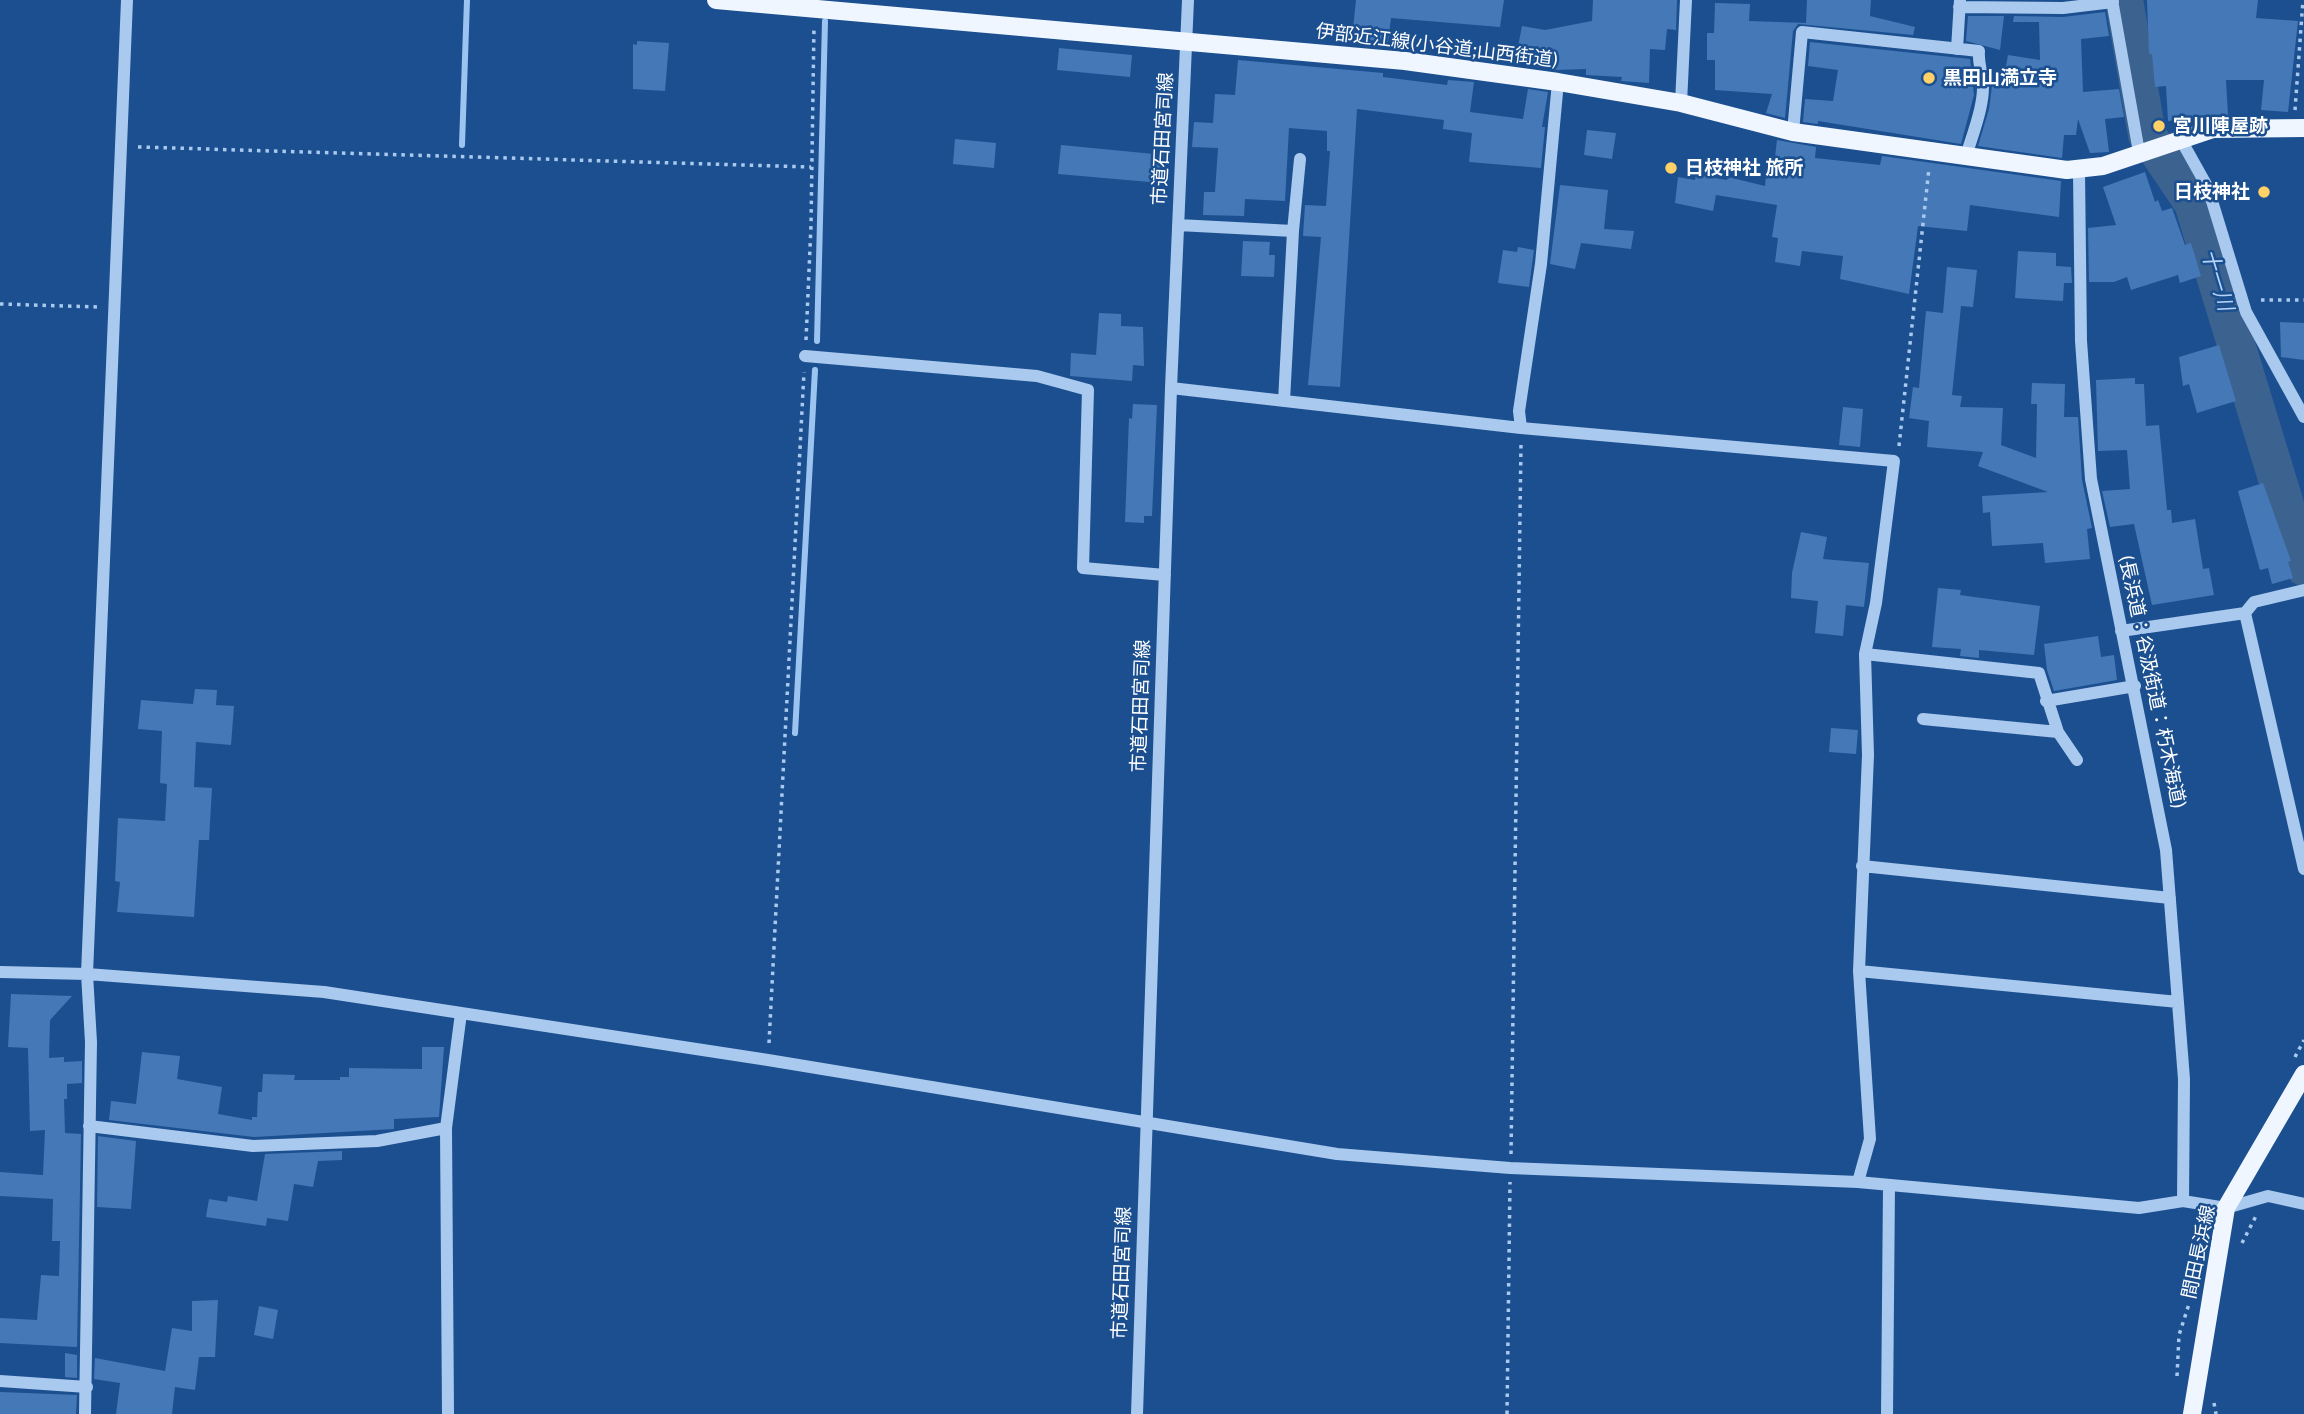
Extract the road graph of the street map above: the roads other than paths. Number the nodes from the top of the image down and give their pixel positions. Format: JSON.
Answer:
{"nodes":[{"id":1,"x":127,"y":0,"type":"edge"},
{"id":2,"x":716,"y":0,"type":"edge"},
{"id":3,"x":1188,"y":0,"type":"edge"},
{"id":4,"x":1686,"y":0,"type":"edge"},
{"id":5,"x":2113,"y":1,"type":"edge"},
{"id":6,"x":1960,"y":4,"type":"edge"},
{"id":7,"x":1187,"y":40,"type":"junction"},
{"id":8,"x":1956,"y":49,"type":"junction"},
{"id":9,"x":1558,"y":82,"type":"junction"},
{"id":10,"x":1681,"y":103,"type":"junction"},
{"id":11,"x":2299,"y":127,"type":"edge"},
{"id":12,"x":1793,"y":132,"type":"junction"},
{"id":13,"x":2180,"y":138,"type":"junction"},
{"id":14,"x":2148,"y":149,"type":"junction"},
{"id":15,"x":1966,"y":156,"type":"junction"},
{"id":16,"x":1300,"y":159,"type":"dead end"},
{"id":17,"x":2079,"y":171,"type":"junction"},
{"id":18,"x":1178,"y":225,"type":"junction"},
{"id":19,"x":1293,"y":231,"type":"junction"},
{"id":20,"x":805,"y":356,"type":"road end"},
{"id":21,"x":1171,"y":388,"type":"junction"},
{"id":22,"x":1284,"y":401,"type":"junction"},
{"id":23,"x":2304,"y":417,"type":"edge"},
{"id":24,"x":1521,"y":428,"type":"junction"},
{"id":25,"x":1165,"y":576,"type":"junction"},
{"id":26,"x":2304,"y":590,"type":"edge"},
{"id":27,"x":2245,"y":613,"type":"junction"},
{"id":28,"x":2121,"y":631,"type":"junction"},
{"id":29,"x":1864,"y":654,"type":"junction"},
{"id":30,"x":2135,"y":686,"type":"junction"},
{"id":31,"x":2046,"y":701,"type":"junction"},
{"id":32,"x":1923,"y":719,"type":"dead end"},
{"id":33,"x":2058,"y":732,"type":"junction"},
{"id":34,"x":2077,"y":760,"type":"dead end"},
{"id":35,"x":1862,"y":866,"type":"junction"},
{"id":36,"x":2304,"y":869,"type":"edge"},
{"id":37,"x":2170,"y":898,"type":"junction"},
{"id":38,"x":1859,"y":971,"type":"junction"},
{"id":39,"x":0,"y":972,"type":"edge"},
{"id":40,"x":87,"y":974,"type":"junction"},
{"id":41,"x":2178,"y":1002,"type":"junction"},
{"id":42,"x":461,"y":1013,"type":"junction"},
{"id":43,"x":2304,"y":1074,"type":"edge"},
{"id":44,"x":1147,"y":1124,"type":"junction"},
{"id":45,"x":89,"y":1126,"type":"junction"},
{"id":46,"x":446,"y":1128,"type":"junction"},
{"id":47,"x":1858,"y":1182,"type":"junction"},
{"id":48,"x":1889,"y":1186,"type":"junction"},
{"id":49,"x":2183,"y":1201,"type":"junction"},
{"id":50,"x":2304,"y":1204,"type":"edge"},
{"id":51,"x":2226,"y":1208,"type":"junction"},
{"id":52,"x":0,"y":1381,"type":"edge"},
{"id":53,"x":87,"y":1387,"type":"junction"},
{"id":54,"x":85,"y":1414,"type":"edge"},
{"id":55,"x":447,"y":1414,"type":"edge"},
{"id":56,"x":1137,"y":1414,"type":"edge"},
{"id":57,"x":1887,"y":1414,"type":"edge"},
{"id":58,"x":2192,"y":1414,"type":"edge"}],
"edges":[{"from":1,"to":40,"type":"street"},
{"from":2,"to":7,"type":"main road","name":"伊部近江線(小谷道;山西街道)"},
{"from":3,"to":7,"type":"street","name":"市道石田宮司線"},
{"from":4,"to":10,"type":"street"},
{"from":5,"to":6,"type":"street"},
{"from":5,"to":14,"type":"street"},
{"from":6,"to":8,"type":"street"},
{"from":7,"to":9,"type":"main road","name":"伊部近江線(小谷道;山西街道)"},
{"from":7,"to":18,"type":"street","name":"市道石田宮司線"},
{"from":8,"to":12,"type":"street"},
{"from":8,"to":15,"type":"street"},
{"from":9,"to":10,"type":"main road","name":"伊部近江線(小谷道;山西街道)"},
{"from":9,"to":24,"type":"street"},
{"from":10,"to":12,"type":"main road","name":"伊部近江線(小谷道;山西街道)"},
{"from":11,"to":13,"type":"main road","name":"伊部近江線(小谷道;山西街道)"},
{"from":12,"to":15,"type":"main road","name":"伊部近江線(小谷道;山西街道)"},
{"from":13,"to":14,"type":"main road","name":"伊部近江線(小谷道;山西街道)"},
{"from":13,"to":23,"type":"street"},
{"from":14,"to":17,"type":"main road","name":"伊部近江線(小谷道;山西街道)"},
{"from":15,"to":17,"type":"main road","name":"伊部近江線(小谷道;山西街道)"},
{"from":16,"to":19,"type":"street"},
{"from":17,"to":28,"type":"street","name":"(長浜道：谷汲街道：朽木海道)"},
{"from":18,"to":19,"type":"street"},
{"from":18,"to":21,"type":"street","name":"市道石田宮司線"},
{"from":19,"to":22,"type":"street"},
{"from":20,"to":25,"type":"street"},
{"from":21,"to":22,"type":"street"},
{"from":21,"to":25,"type":"street","name":"市道石田宮司線"},
{"from":22,"to":24,"type":"street"},
{"from":24,"to":29,"type":"street"},
{"from":25,"to":44,"type":"street","name":"市道石田宮司線"},
{"from":26,"to":27,"type":"street"},
{"from":27,"to":28,"type":"street"},
{"from":27,"to":36,"type":"street"},
{"from":28,"to":30,"type":"street","name":"(長浜道：谷汲街道：朽木海道)"},
{"from":29,"to":31,"type":"street"},
{"from":29,"to":35,"type":"street"},
{"from":30,"to":31,"type":"street"},
{"from":30,"to":37,"type":"street","name":"(長浜道：谷汲街道：朽木海道)"},
{"from":31,"to":33,"type":"street"},
{"from":32,"to":33,"type":"street"},
{"from":33,"to":34,"type":"street"},
{"from":35,"to":37,"type":"street"},
{"from":35,"to":38,"type":"street"},
{"from":37,"to":41,"type":"street","name":"(長浜道：谷汲街道：朽木海道)"},
{"from":38,"to":41,"type":"street"},
{"from":38,"to":47,"type":"street"},
{"from":39,"to":40,"type":"street"},
{"from":40,"to":42,"type":"street"},
{"from":40,"to":45,"type":"street"},
{"from":41,"to":49,"type":"street","name":"(長浜道：谷汲街道：朽木海道)"},
{"from":42,"to":44,"type":"street"},
{"from":42,"to":46,"type":"street"},
{"from":43,"to":51,"type":"main road","name":"間田長浜線"},
{"from":44,"to":47,"type":"street"},
{"from":44,"to":56,"type":"street","name":"市道石田宮司線"},
{"from":45,"to":46,"type":"street"},
{"from":45,"to":53,"type":"street"},
{"from":46,"to":55,"type":"street"},
{"from":47,"to":48,"type":"street"},
{"from":48,"to":49,"type":"street"},
{"from":48,"to":57,"type":"street"},
{"from":49,"to":51,"type":"street"},
{"from":50,"to":51,"type":"street"},
{"from":51,"to":58,"type":"main road","name":"間田長浜線"},
{"from":52,"to":53,"type":"street"},
{"from":53,"to":54,"type":"street"}]}
